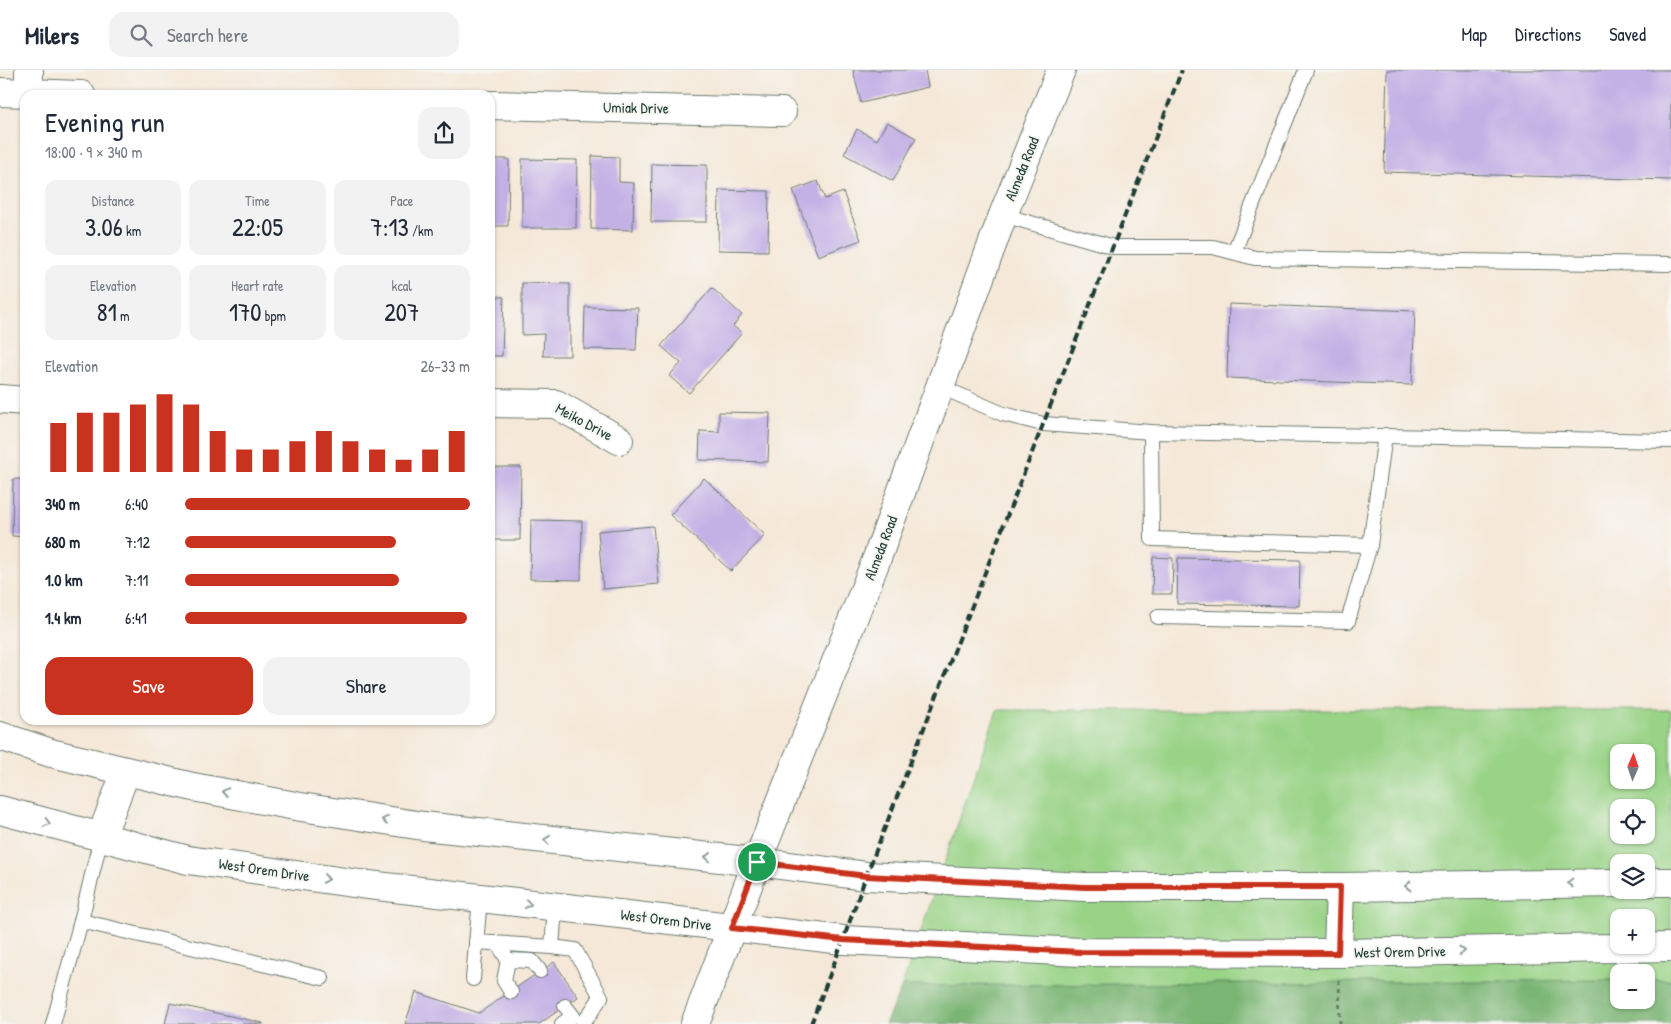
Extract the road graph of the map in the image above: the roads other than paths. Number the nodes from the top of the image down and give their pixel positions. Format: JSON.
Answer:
{"nodes":[{"id":1,"x":1061,"y":70,"type":"edge"},
{"id":2,"x":1306,"y":70,"type":"edge"},
{"id":3,"x":29,"y":86,"type":"edge"},
{"id":4,"x":52,"y":90,"type":"edge"},
{"id":5,"x":0,"y":92,"type":"edge"},
{"id":6,"x":495,"y":105,"type":"edge"},
{"id":7,"x":782,"y":112,"type":"dead end"},
{"id":8,"x":1004,"y":215,"type":"junction"},
{"id":9,"x":1234,"y":252,"type":"junction"},
{"id":10,"x":1671,"y":264,"type":"edge"},
{"id":11,"x":941,"y":386,"type":"junction"},
{"id":12,"x":0,"y":399,"type":"edge"},
{"id":13,"x":20,"y":401,"type":"edge"},
{"id":14,"x":495,"y":403,"type":"edge"},
{"id":15,"x":1151,"y":432,"type":"junction"},
{"id":16,"x":1384,"y":435,"type":"junction"},
{"id":17,"x":619,"y":440,"type":"dead end"},
{"id":18,"x":1671,"y":441,"type":"edge"},
{"id":19,"x":1370,"y":545,"type":"junction"},
{"id":20,"x":1158,"y":617,"type":"dead end"},
{"id":21,"x":0,"y":736,"type":"edge"},
{"id":22,"x":126,"y":770,"type":"junction"},
{"id":23,"x":0,"y":810,"type":"edge"},
{"id":24,"x":101,"y":837,"type":"junction"},
{"id":25,"x":757,"y":862,"type":"junction"},
{"id":26,"x":1610,"y":882,"type":"edge"},
{"id":27,"x":1655,"y":882,"type":"edge"},
{"id":28,"x":1671,"y":882,"type":"edge"},
{"id":29,"x":1340,"y":887,"type":"junction"},
{"id":30,"x":480,"y":898,"type":"junction"},
{"id":31,"x":555,"y":907,"type":"junction"},
{"id":32,"x":81,"y":920,"type":"junction"},
{"id":33,"x":732,"y":928,"type":"junction"},
{"id":34,"x":476,"y":942,"type":"junction"},
{"id":35,"x":497,"y":943,"type":"junction"},
{"id":36,"x":552,"y":947,"type":"junction"},
{"id":37,"x":1671,"y":947,"type":"edge"},
{"id":38,"x":1338,"y":953,"type":"junction"},
{"id":39,"x":508,"y":960,"type":"junction"},
{"id":40,"x":540,"y":971,"type":"dead end"},
{"id":41,"x":322,"y":978,"type":"dead end"},
{"id":42,"x":473,"y":979,"type":"dead end"},
{"id":43,"x":511,"y":992,"type":"dead end"},
{"id":44,"x":565,"y":1006,"type":"dead end"},
{"id":45,"x":53,"y":1024,"type":"edge"},
{"id":46,"x":562,"y":1024,"type":"edge"},
{"id":47,"x":583,"y":1024,"type":"edge"},
{"id":48,"x":695,"y":1024,"type":"edge"}],
"edges":[{"from":1,"to":8,"type":"main road","name":"Almeda Road"},
{"from":2,"to":9,"type":"lane"},
{"from":3,"to":4,"type":"main road"},
{"from":3,"to":5,"type":"main road"},
{"from":6,"to":7,"type":"main road","name":"Umiak Drive"},
{"from":8,"to":9,"type":"lane"},
{"from":8,"to":11,"type":"main road","name":"Almeda Road"},
{"from":9,"to":10,"type":"lane"},
{"from":11,"to":15,"type":"lane"},
{"from":11,"to":25,"type":"main road","name":"Almeda Road"},
{"from":12,"to":13,"type":"main road"},
{"from":14,"to":17,"type":"main road","name":"Meiko Drive"},
{"from":15,"to":16,"type":"lane"},
{"from":15,"to":19,"type":"lane"},
{"from":16,"to":18,"type":"lane"},
{"from":16,"to":19,"type":"lane"},
{"from":19,"to":20,"type":"lane"},
{"from":21,"to":22,"type":"main road"},
{"from":22,"to":24,"type":"main road"},
{"from":25,"to":22,"type":"main road","one_way":true},
{"from":23,"to":24,"type":"main road","name":"West Orem Drive","one_way":true},
{"from":24,"to":30,"type":"main road","name":"West Orem Drive","one_way":true},
{"from":24,"to":32,"type":"lane"},
{"from":25,"to":29,"type":"main road"},
{"from":25,"to":33,"type":"main road","name":"Almeda Road"},
{"from":26,"to":29,"type":"main road","one_way":true},
{"from":27,"to":28,"type":"main road"},
{"from":29,"to":38,"type":"main road"},
{"from":30,"to":31,"type":"main road","name":"West Orem Drive","one_way":true},
{"from":30,"to":34,"type":"lane"},
{"from":31,"to":33,"type":"main road","name":"West Orem Drive"},
{"from":31,"to":36,"type":"lane"},
{"from":32,"to":41,"type":"lane"},
{"from":32,"to":45,"type":"lane"},
{"from":33,"to":38,"type":"main road","name":"West Orem Drive"},
{"from":33,"to":48,"type":"main road","name":"Almeda Road"},
{"from":34,"to":35,"type":"lane"},
{"from":34,"to":42,"type":"lane"},
{"from":35,"to":36,"type":"lane"},
{"from":35,"to":39,"type":"lane"},
{"from":36,"to":47,"type":"lane"},
{"from":38,"to":37,"type":"main road","name":"West Orem Drive","one_way":true},
{"from":39,"to":40,"type":"lane"},
{"from":39,"to":43,"type":"lane"},
{"from":44,"to":46,"type":"lane"}]}
